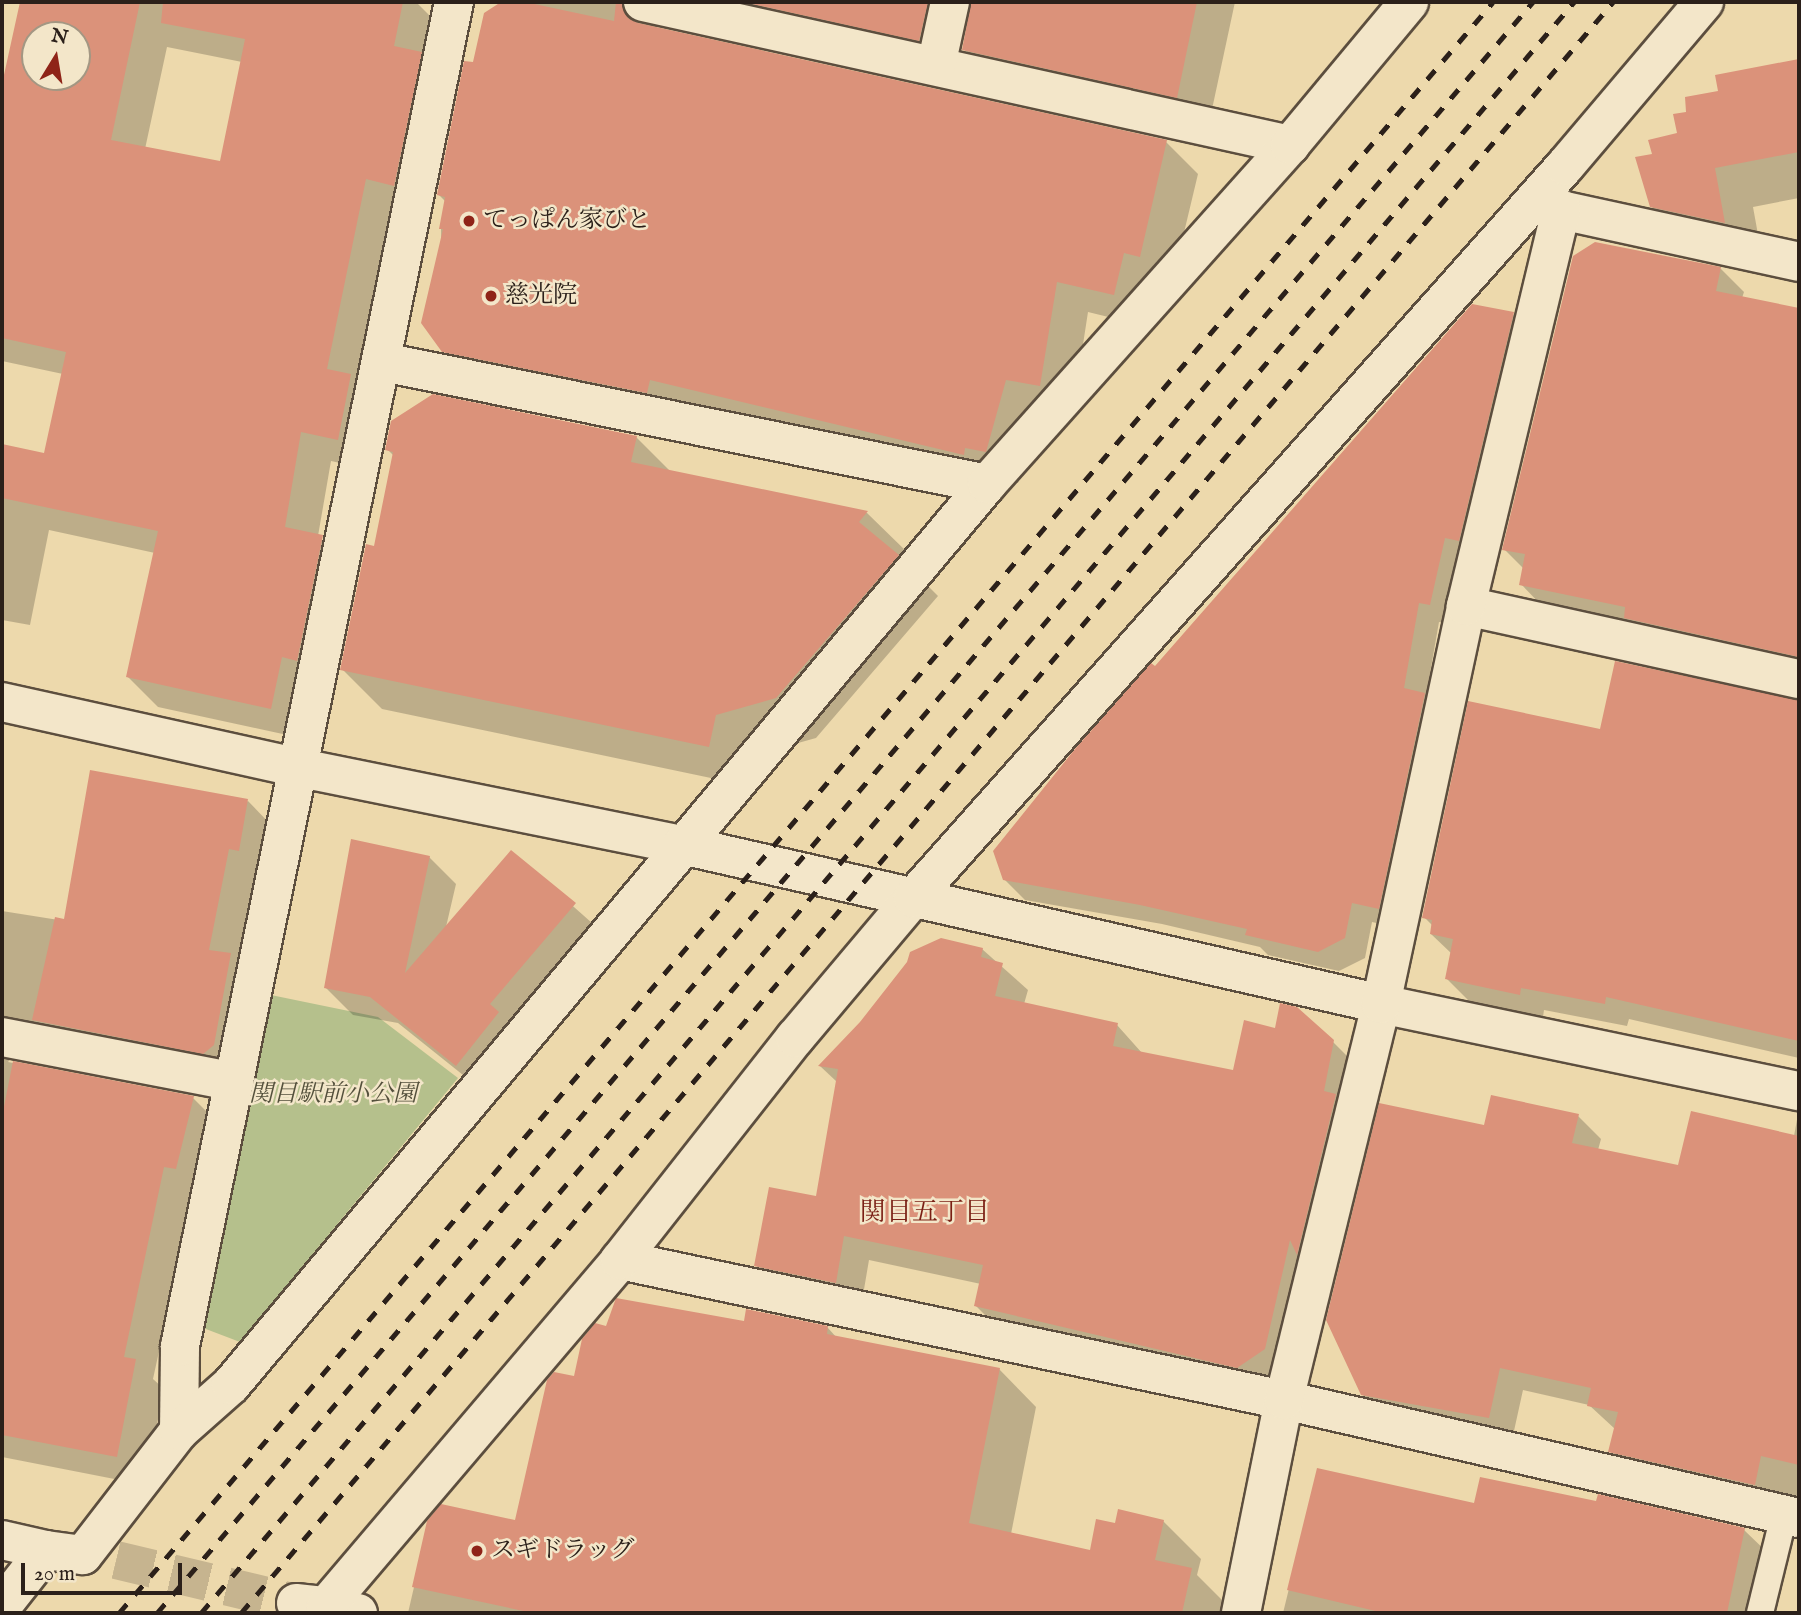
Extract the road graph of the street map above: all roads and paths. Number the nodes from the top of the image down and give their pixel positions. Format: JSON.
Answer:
{"nodes":[{"id":1,"x":454,"y":2,"type":"edge"},
{"id":2,"x":643,"y":2,"type":"edge"},
{"id":3,"x":950,"y":2,"type":"edge"},
{"id":4,"x":1409,"y":2,"type":"edge"},
{"id":5,"x":1704,"y":2,"type":"edge"},
{"id":6,"x":936,"y":66,"type":"junction"},
{"id":7,"x":1290,"y":145,"type":"junction"},
{"id":8,"x":1545,"y":206,"type":"junction"},
{"id":9,"x":1799,"y":261,"type":"edge"},
{"id":10,"x":383,"y":362,"type":"junction"},
{"id":11,"x":988,"y":484,"type":"junction"},
{"id":12,"x":1466,"y":606,"type":"junction"},
{"id":13,"x":1799,"y":679,"type":"edge"},
{"id":14,"x":2,"y":702,"type":"edge"},
{"id":15,"x":300,"y":768,"type":"junction"},
{"id":16,"x":682,"y":845,"type":"junction"},
{"id":17,"x":913,"y":898,"type":"junction"},
{"id":18,"x":1381,"y":1004,"type":"junction"},
{"id":19,"x":2,"y":1037,"type":"edge"},
{"id":20,"x":236,"y":1083,"type":"junction"},
{"id":21,"x":1799,"y":1091,"type":"edge"},
{"id":22,"x":620,"y":1260,"type":"junction"},
{"id":23,"x":1284,"y":1400,"type":"junction"},
{"id":24,"x":179,"y":1431,"type":"junction"},
{"id":25,"x":1792,"y":1516,"type":"edge"},
{"id":26,"x":2,"y":1539,"type":"edge"},
{"id":27,"x":46,"y":1550,"type":"junction"},
{"id":28,"x":2,"y":1606,"type":"edge"},
{"id":29,"x":325,"y":1609,"type":"edge"},
{"id":30,"x":1241,"y":1613,"type":"edge"},
{"id":31,"x":1760,"y":1613,"type":"edge"}],
"edges":[{"from":1,"to":10,"type":"street"},
{"from":2,"to":6,"type":"street"},
{"from":3,"to":6,"type":"street"},
{"from":4,"to":7,"type":"street"},
{"from":5,"to":8,"type":"street"},
{"from":6,"to":7,"type":"street"},
{"from":7,"to":11,"type":"street"},
{"from":8,"to":9,"type":"street"},
{"from":8,"to":12,"type":"street"},
{"from":8,"to":17,"type":"street"},
{"from":10,"to":11,"type":"street"},
{"from":10,"to":15,"type":"street"},
{"from":11,"to":16,"type":"street"},
{"from":12,"to":13,"type":"street"},
{"from":12,"to":18,"type":"street"},
{"from":14,"to":15,"type":"street"},
{"from":15,"to":16,"type":"street"},
{"from":15,"to":20,"type":"street"},
{"from":16,"to":17,"type":"street"},
{"from":16,"to":24,"type":"street"},
{"from":17,"to":18,"type":"street"},
{"from":17,"to":22,"type":"street"},
{"from":18,"to":21,"type":"street"},
{"from":18,"to":23,"type":"street"},
{"from":19,"to":20,"type":"street"},
{"from":20,"to":24,"type":"street"},
{"from":22,"to":23,"type":"street"},
{"from":22,"to":29,"type":"street"},
{"from":23,"to":25,"type":"street"},
{"from":23,"to":30,"type":"street"},
{"from":24,"to":27,"type":"street"},
{"from":25,"to":31,"type":"lane"},
{"from":26,"to":27,"type":"street"},
{"from":27,"to":28,"type":"street"}]}
